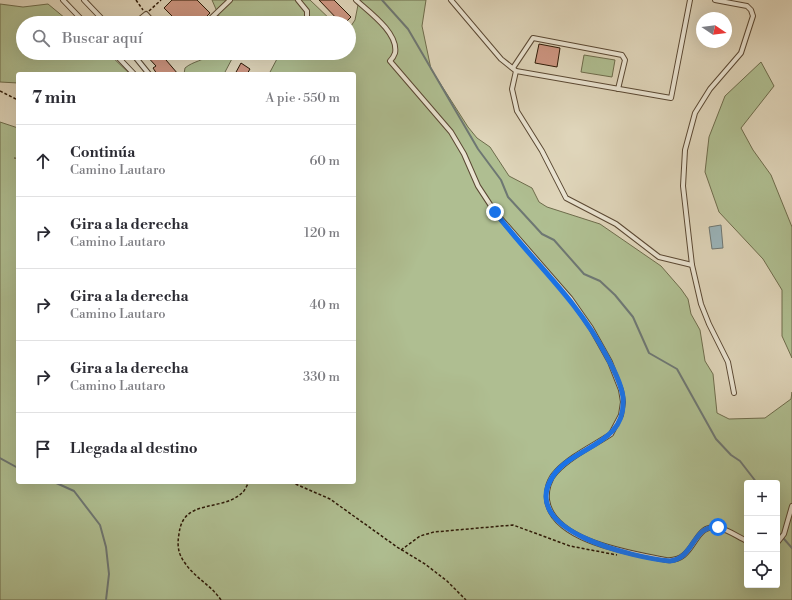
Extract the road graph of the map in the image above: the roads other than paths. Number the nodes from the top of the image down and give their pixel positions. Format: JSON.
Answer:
{"nodes":[{"id":1,"x":63,"y":0,"type":"edge"},
{"id":2,"x":84,"y":0,"type":"edge"},
{"id":3,"x":230,"y":0,"type":"edge"},
{"id":4,"x":298,"y":0,"type":"edge"},
{"id":5,"x":356,"y":0,"type":"edge"},
{"id":6,"x":451,"y":0,"type":"edge"},
{"id":7,"x":690,"y":0,"type":"edge"},
{"id":8,"x":715,"y":0,"type":"edge"},
{"id":9,"x":78,"y":16,"type":"edge"},
{"id":10,"x":99,"y":16,"type":"edge"},
{"id":11,"x":213,"y":16,"type":"edge"},
{"id":12,"x":307,"y":16,"type":"edge"},
{"id":13,"x":121,"y":60,"type":"edge"},
{"id":14,"x":138,"y":60,"type":"edge"},
{"id":15,"x":514,"y":70,"type":"junction"},
{"id":16,"x":132,"y":72,"type":"edge"},
{"id":17,"x":147,"y":72,"type":"edge"},
{"id":18,"x":618,"y":89,"type":"junction"},
{"id":19,"x":692,"y":265,"type":"junction"},
{"id":20,"x":734,"y":393,"type":"dead end"},
{"id":21,"x":792,"y":506,"type":"edge"},
{"id":22,"x":780,"y":539,"type":"edge"},
{"id":23,"x":744,"y":540,"type":"edge"}],
"edges":[{"from":1,"to":9,"type":"lane"},
{"from":2,"to":10,"type":"lane"},
{"from":3,"to":11,"type":"lane"},
{"from":4,"to":12,"type":"lane"},
{"from":5,"to":23,"type":"lane"},
{"from":6,"to":15,"type":"lane"},
{"from":7,"to":18,"type":"lane"},
{"from":8,"to":19,"type":"lane"},
{"from":13,"to":16,"type":"lane"},
{"from":14,"to":17,"type":"lane"},
{"from":15,"to":18,"type":"lane"},
{"from":15,"to":18,"type":"lane"},
{"from":15,"to":19,"type":"lane"},
{"from":19,"to":20,"type":"lane"},
{"from":21,"to":22,"type":"lane"}]}
